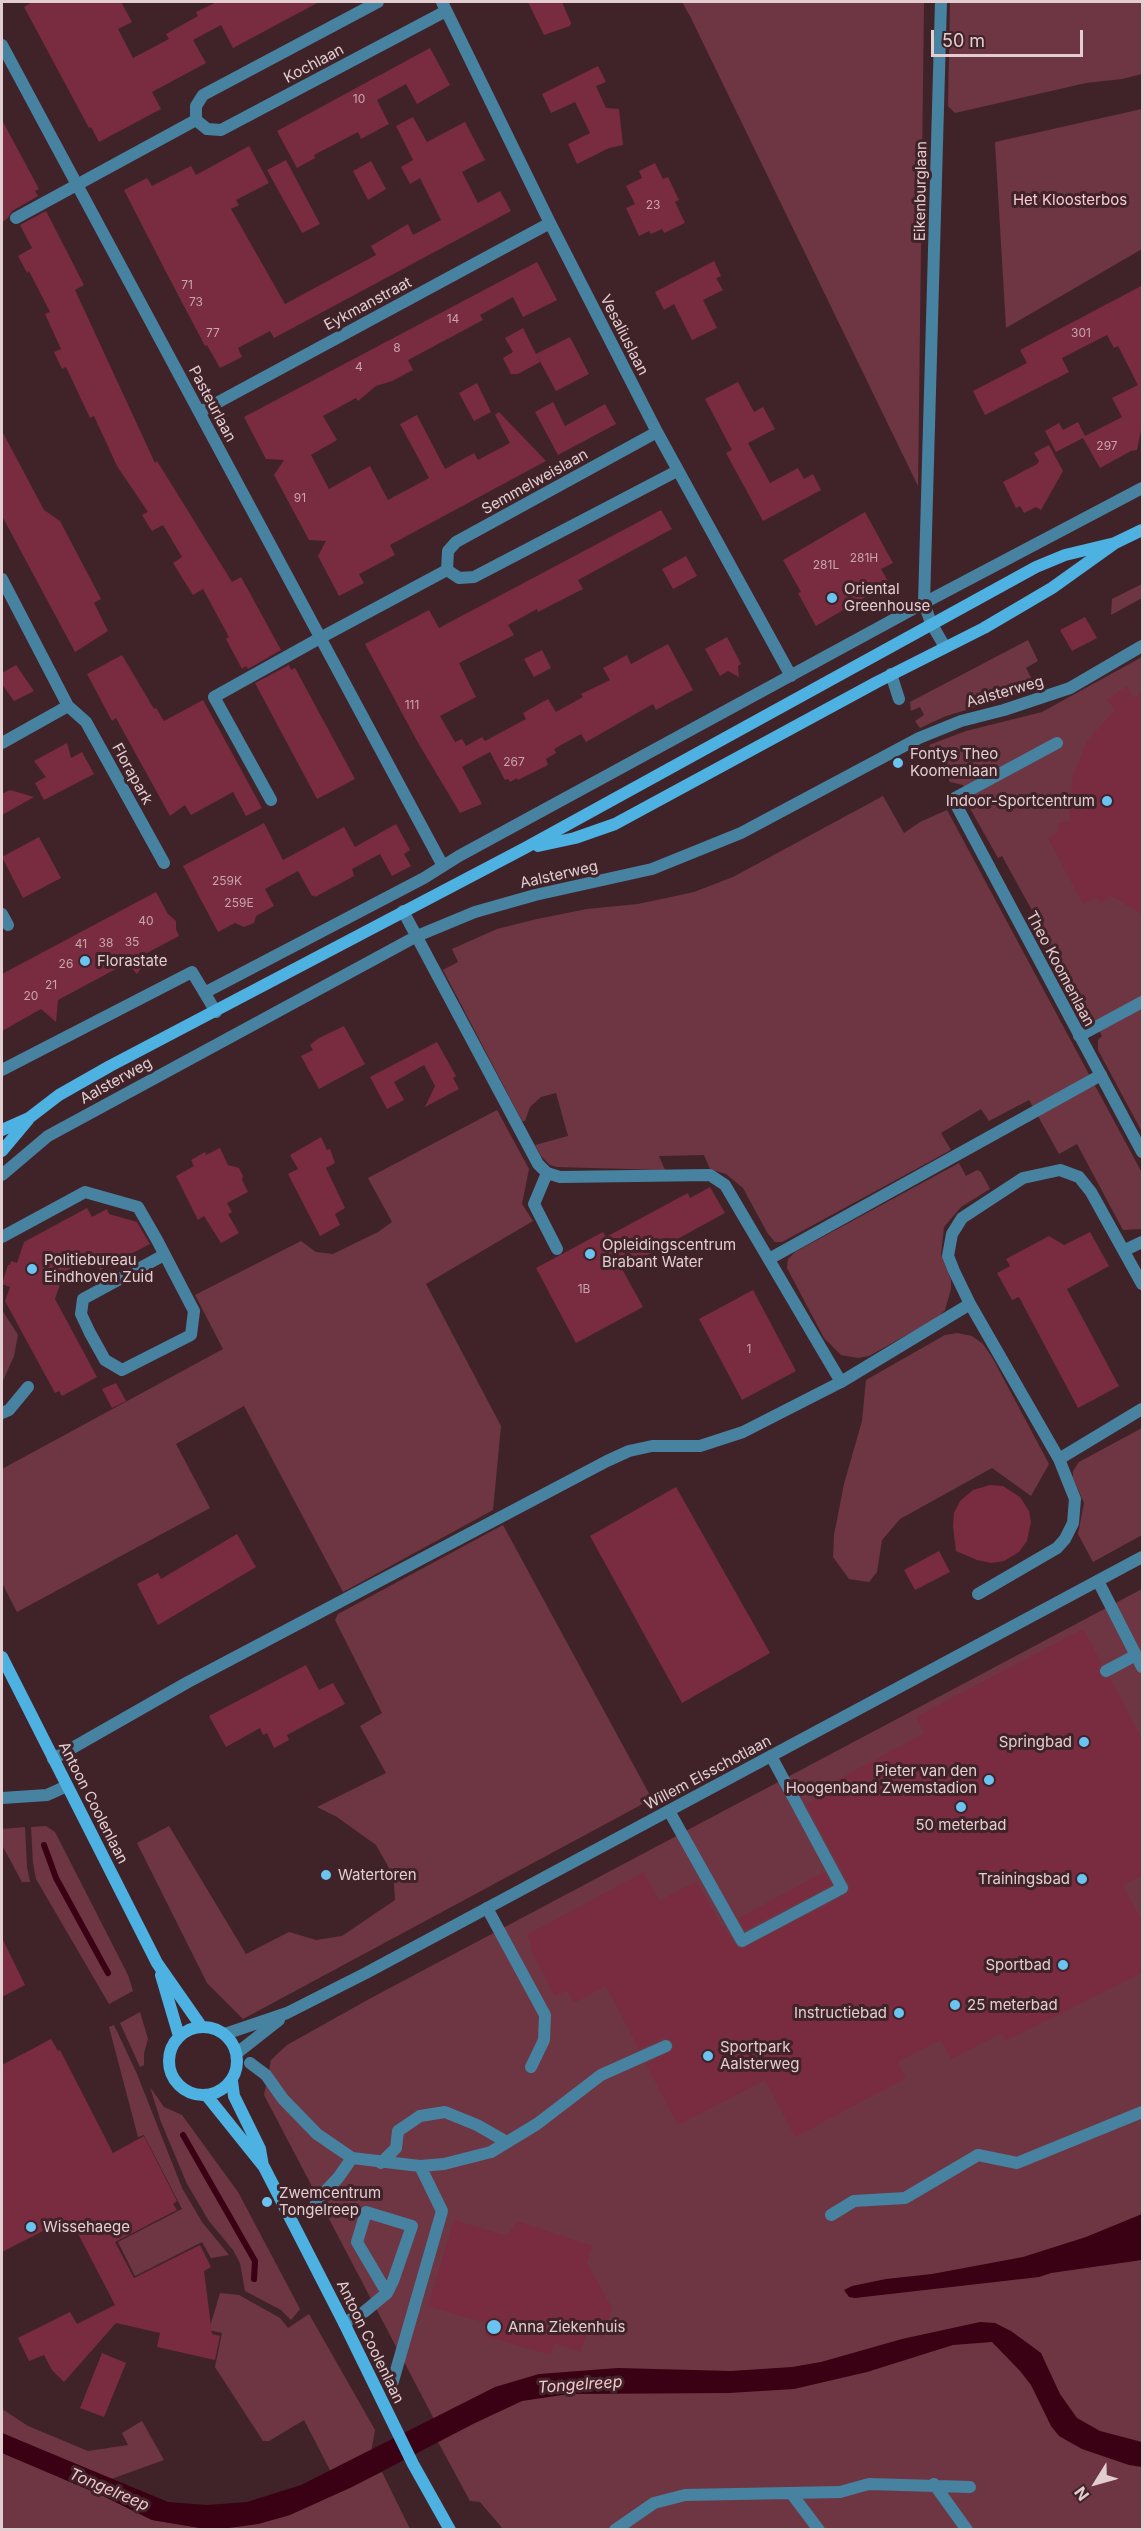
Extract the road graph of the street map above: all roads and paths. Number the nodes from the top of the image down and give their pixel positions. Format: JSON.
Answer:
{"nodes":[{"id":1,"x":378,"y":2,"type":"edge"},
{"id":2,"x":941,"y":2,"type":"edge"},
{"id":3,"x":444,"y":6,"type":"edge"},
{"id":4,"x":2,"y":45,"type":"edge"},
{"id":5,"x":196,"y":120,"type":"junction"},
{"id":6,"x":76,"y":185,"type":"junction"},
{"id":7,"x":16,"y":218,"type":"dead end"},
{"id":8,"x":550,"y":223,"type":"junction"},
{"id":9,"x":200,"y":412,"type":"junction"},
{"id":10,"x":657,"y":432,"type":"junction"},
{"id":11,"x":677,"y":471,"type":"junction"},
{"id":12,"x":1143,"y":488,"type":"edge"},
{"id":13,"x":1143,"y":530,"type":"edge"},
{"id":14,"x":1115,"y":543,"type":"junction"},
{"id":15,"x":447,"y":570,"type":"junction"},
{"id":16,"x":2,"y":579,"type":"edge"},
{"id":17,"x":924,"y":603,"type":"junction"},
{"id":18,"x":932,"y":623,"type":"junction"},
{"id":19,"x":320,"y":638,"type":"junction"},
{"id":20,"x":1143,"y":646,"type":"edge"},
{"id":21,"x":945,"y":647,"type":"junction"},
{"id":22,"x":891,"y":675,"type":"junction"},
{"id":23,"x":791,"y":676,"type":"junction"},
{"id":24,"x":898,"y":699,"type":"dead end"},
{"id":25,"x":68,"y":706,"type":"junction"},
{"id":26,"x":2,"y":743,"type":"edge"},
{"id":27,"x":1057,"y":743,"type":"dead end"},
{"id":28,"x":271,"y":800,"type":"dead end"},
{"id":29,"x":525,"y":848,"type":"junction"},
{"id":30,"x":164,"y":863,"type":"dead end"},
{"id":31,"x":443,"y":866,"type":"junction"},
{"id":32,"x":403,"y":911,"type":"junction"},
{"id":33,"x":417,"y":936,"type":"junction"},
{"id":34,"x":206,"y":992,"type":"junction"},
{"id":35,"x":1143,"y":1002,"type":"edge"},
{"id":36,"x":216,"y":1012,"type":"junction"},
{"id":37,"x":1079,"y":1036,"type":"junction"},
{"id":38,"x":2,"y":1070,"type":"edge"},
{"id":39,"x":1101,"y":1075,"type":"junction"},
{"id":40,"x":30,"y":1118,"type":"junction"},
{"id":41,"x":2,"y":1130,"type":"edge"},
{"id":42,"x":2,"y":1151,"type":"edge"},
{"id":43,"x":1143,"y":1152,"type":"edge"},
{"id":44,"x":547,"y":1173,"type":"junction"},
{"id":45,"x":2,"y":1175,"type":"edge"},
{"id":46,"x":2,"y":1236,"type":"edge"},
{"id":47,"x":1143,"y":1242,"type":"edge"},
{"id":48,"x":557,"y":1249,"type":"dead end"},
{"id":49,"x":1125,"y":1250,"type":"junction"},
{"id":50,"x":164,"y":1254,"type":"junction"},
{"id":51,"x":769,"y":1259,"type":"junction"},
{"id":52,"x":1143,"y":1284,"type":"edge"},
{"id":53,"x":970,"y":1304,"type":"junction"},
{"id":54,"x":841,"y":1382,"type":"junction"},
{"id":55,"x":28,"y":1387,"type":"dead end"},
{"id":56,"x":1143,"y":1409,"type":"edge"},
{"id":57,"x":2,"y":1413,"type":"edge"},
{"id":58,"x":1059,"y":1459,"type":"junction"},
{"id":59,"x":1143,"y":1557,"type":"edge"},
{"id":60,"x":1098,"y":1581,"type":"junction"},
{"id":61,"x":978,"y":1594,"type":"dead end"},
{"id":62,"x":1136,"y":1655,"type":"junction"},
{"id":63,"x":2,"y":1657,"type":"edge"},
{"id":64,"x":1143,"y":1667,"type":"edge"},
{"id":65,"x":1106,"y":1671,"type":"dead end"},
{"id":66,"x":771,"y":1756,"type":"junction"},
{"id":67,"x":53,"y":1759,"type":"junction"},
{"id":68,"x":67,"y":1786,"type":"junction"},
{"id":69,"x":2,"y":1798,"type":"edge"},
{"id":70,"x":669,"y":1811,"type":"junction"},
{"id":71,"x":487,"y":1908,"type":"junction"},
{"id":72,"x":157,"y":1963,"type":"junction"},
{"id":73,"x":287,"y":2013,"type":"junction"},
{"id":74,"x":201,"y":2026,"type":"junction"},
{"id":75,"x":225,"y":2034,"type":"junction"},
{"id":76,"x":179,"y":2036,"type":"junction"},
{"id":77,"x":666,"y":2046,"type":"dead end"},
{"id":78,"x":237,"y":2053,"type":"junction"},
{"id":79,"x":250,"y":2062,"type":"dead end"},
{"id":80,"x":531,"y":2067,"type":"dead end"},
{"id":81,"x":232,"y":2080,"type":"junction"},
{"id":82,"x":207,"y":2096,"type":"junction"},
{"id":83,"x":1143,"y":2112,"type":"edge"},
{"id":84,"x":506,"y":2141,"type":"junction"},
{"id":85,"x":352,"y":2158,"type":"junction"},
{"id":86,"x":381,"y":2163,"type":"junction"},
{"id":87,"x":420,"y":2166,"type":"junction"},
{"id":88,"x":264,"y":2167,"type":"junction"},
{"id":89,"x":312,"y":2212,"type":"dead end"},
{"id":90,"x":831,"y":2215,"type":"dead end"},
{"id":91,"x":387,"y":2294,"type":"junction"},
{"id":92,"x":344,"y":2323,"type":"junction"},
{"id":93,"x":393,"y":2381,"type":"dead end"},
{"id":94,"x":934,"y":2484,"type":"junction"},
{"id":95,"x":970,"y":2487,"type":"dead end"},
{"id":96,"x":791,"y":2493,"type":"junction"},
{"id":97,"x":450,"y":2529,"type":"edge"},
{"id":98,"x":615,"y":2529,"type":"edge"},
{"id":99,"x":819,"y":2529,"type":"edge"},
{"id":100,"x":967,"y":2529,"type":"edge"}],
"edges":[{"from":1,"to":5,"type":"street","name":"Kochlaan"},
{"from":2,"to":17,"type":"street","name":"Eikenburglaan"},
{"from":3,"to":5,"type":"street","name":"Kochlaan"},
{"from":3,"to":8,"type":"street","name":"Vesaliuslaan"},
{"from":4,"to":6,"type":"street","name":"Pasteurlaan"},
{"from":5,"to":6,"type":"street"},
{"from":6,"to":7,"type":"street"},
{"from":6,"to":9,"type":"street","name":"Pasteurlaan"},
{"from":8,"to":9,"type":"street","name":"Eykmanstraat"},
{"from":8,"to":10,"type":"street","name":"Vesaliuslaan"},
{"from":9,"to":19,"type":"street","name":"Pasteurlaan"},
{"from":10,"to":11,"type":"street","name":"Vesaliuslaan"},
{"from":10,"to":15,"type":"street","name":"Semmelweislaan"},
{"from":11,"to":15,"type":"street"},
{"from":11,"to":23,"type":"street","name":"Vesaliuslaan"},
{"from":12,"to":17,"type":"street"},
{"from":13,"to":14,"type":"main road","name":"Aalsterweg"},
{"from":14,"to":18,"type":"main road","name":"Aalsterweg"},
{"from":14,"to":21,"type":"main road","name":"Aalsterweg"},
{"from":15,"to":19,"type":"street"},
{"from":16,"to":25,"type":"street","name":"Florapark"},
{"from":17,"to":18,"type":"street"},
{"from":17,"to":23,"type":"street"},
{"from":18,"to":21,"type":"street"},
{"from":18,"to":29,"type":"main road","name":"Aalsterweg"},
{"from":19,"to":28,"type":"street"},
{"from":19,"to":31,"type":"street","name":"Pasteurlaan"},
{"from":20,"to":33,"type":"street","name":"Aalsterweg"},
{"from":21,"to":22,"type":"main road","name":"Aalsterweg"},
{"from":22,"to":24,"type":"street"},
{"from":22,"to":29,"type":"main road","name":"Aalsterweg"},
{"from":23,"to":31,"type":"street"},
{"from":25,"to":26,"type":"street"},
{"from":25,"to":30,"type":"street","name":"Florapark"},
{"from":27,"to":37,"type":"street","name":"Theo Koomenlaan"},
{"from":29,"to":32,"type":"main road","name":"Aalsterweg"},
{"from":31,"to":34,"type":"street"},
{"from":32,"to":33,"type":"street"},
{"from":32,"to":36,"type":"main road","name":"Aalsterweg"},
{"from":33,"to":44,"type":"street"},
{"from":33,"to":45,"type":"street","name":"Aalsterweg"},
{"from":34,"to":36,"type":"street"},
{"from":34,"to":38,"type":"street"},
{"from":35,"to":37,"type":"street"},
{"from":36,"to":40,"type":"main road","name":"Aalsterweg"},
{"from":37,"to":39,"type":"street","name":"Theo Koomenlaan"},
{"from":39,"to":43,"type":"street","name":"Theo Koomenlaan"},
{"from":39,"to":51,"type":"street"},
{"from":40,"to":41,"type":"main road","name":"Aalsterweg"},
{"from":40,"to":42,"type":"main road","name":"Aalsterweg"},
{"from":44,"to":48,"type":"street"},
{"from":44,"to":51,"type":"street"},
{"from":46,"to":50,"type":"street"},
{"from":47,"to":49,"type":"street"},
{"from":49,"to":52,"type":"street"},
{"from":49,"to":53,"type":"street"},
{"from":50,"to":50,"type":"street"},
{"from":51,"to":54,"type":"street"},
{"from":53,"to":54,"type":"street"},
{"from":53,"to":58,"type":"street"},
{"from":54,"to":67,"type":"street"},
{"from":55,"to":57,"type":"street"},
{"from":56,"to":58,"type":"street"},
{"from":58,"to":61,"type":"street"},
{"from":59,"to":60,"type":"street","name":"Willem Elsschotlaan"},
{"from":60,"to":62,"type":"street"},
{"from":60,"to":66,"type":"street","name":"Willem Elsschotlaan"},
{"from":62,"to":64,"type":"street"},
{"from":62,"to":65,"type":"street"},
{"from":63,"to":67,"type":"main road","name":"Antoon Coolenlaan"},
{"from":66,"to":70,"type":"street","name":"Willem Elsschotlaan"},
{"from":66,"to":70,"type":"street"},
{"from":67,"to":68,"type":"main road","name":"Antoon Coolenlaan"},
{"from":68,"to":69,"type":"street"},
{"from":68,"to":72,"type":"main road","name":"Antoon Coolenlaan"},
{"from":70,"to":71,"type":"street","name":"Willem Elsschotlaan"},
{"from":71,"to":73,"type":"street","name":"Willem Elsschotlaan"},
{"from":71,"to":80,"type":"street"},
{"from":72,"to":74,"type":"main road","name":"Antoon Coolenlaan"},
{"from":72,"to":76,"type":"main road","name":"Antoon Coolenlaan"},
{"from":73,"to":75,"type":"street","name":"Willem Elsschotlaan"},
{"from":73,"to":78,"type":"street","name":"Willem Elsschotlaan"},
{"from":74,"to":75,"type":"main road"},
{"from":74,"to":76,"type":"main road"},
{"from":75,"to":78,"type":"main road"},
{"from":76,"to":82,"type":"main road"},
{"from":77,"to":84,"type":"street"},
{"from":78,"to":81,"type":"main road"},
{"from":79,"to":85,"type":"street"},
{"from":81,"to":82,"type":"main road"},
{"from":81,"to":88,"type":"main road","name":"Antoon Coolenlaan"},
{"from":82,"to":88,"type":"main road","name":"Antoon Coolenlaan"},
{"from":83,"to":90,"type":"street"},
{"from":84,"to":86,"type":"street"},
{"from":84,"to":87,"type":"street"},
{"from":85,"to":86,"type":"street"},
{"from":85,"to":89,"type":"street"},
{"from":86,"to":87,"type":"street"},
{"from":87,"to":93,"type":"street"},
{"from":88,"to":92,"type":"main road","name":"Antoon Coolenlaan"},
{"from":91,"to":91,"type":"street"},
{"from":91,"to":92,"type":"street"},
{"from":92,"to":97,"type":"main road","name":"Antoon Coolenlaan"},
{"from":94,"to":95,"type":"street"},
{"from":94,"to":96,"type":"street"},
{"from":94,"to":100,"type":"street"},
{"from":96,"to":98,"type":"street"},
{"from":96,"to":99,"type":"street"}]}
